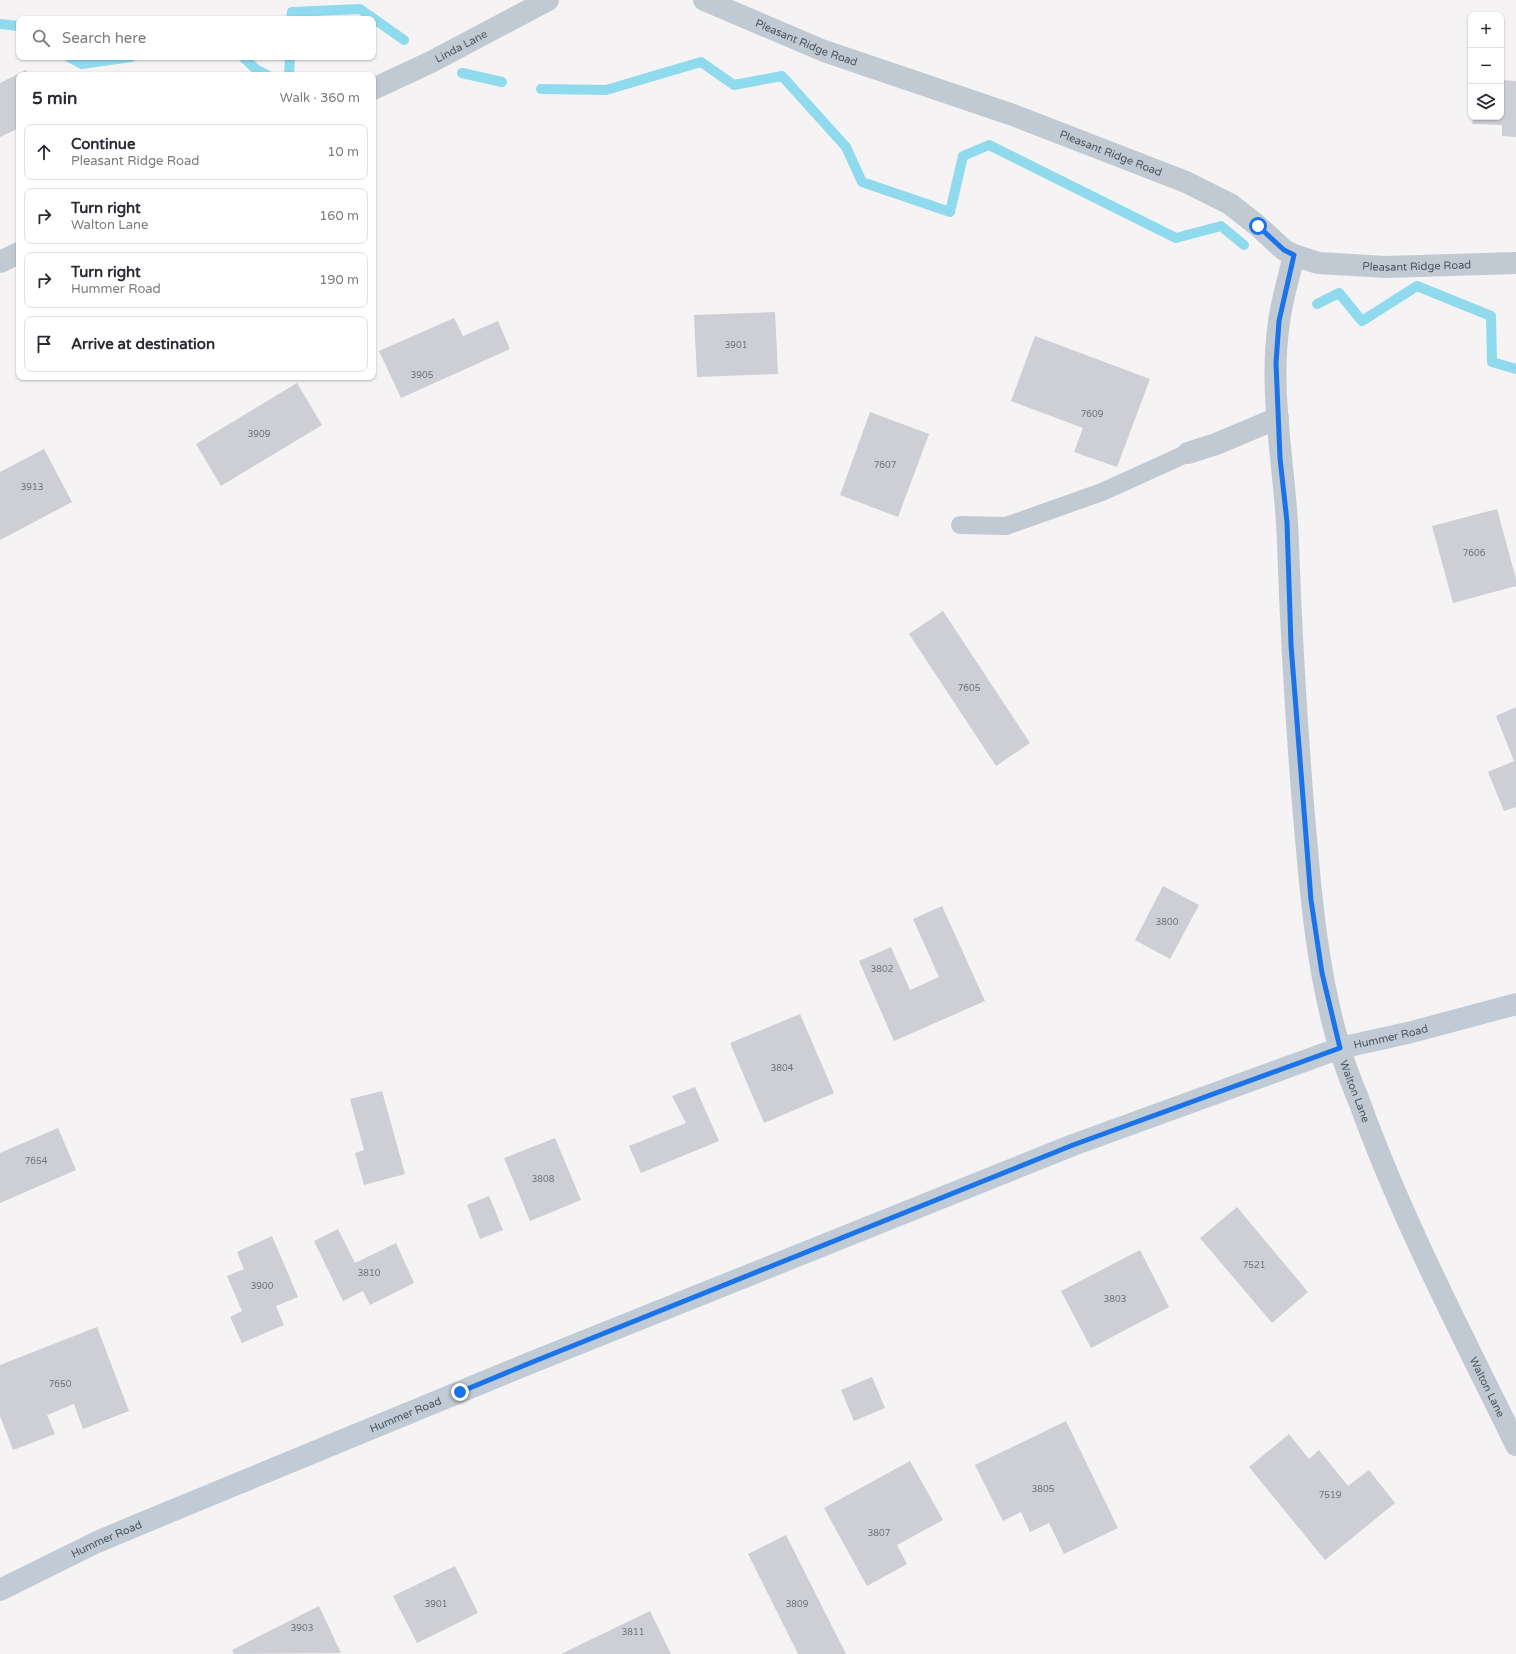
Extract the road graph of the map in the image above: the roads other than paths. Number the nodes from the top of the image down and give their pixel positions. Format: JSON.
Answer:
{"nodes":[{"id":1,"x":548,"y":0,"type":"edge"},
{"id":2,"x":704,"y":0,"type":"edge"},
{"id":3,"x":376,"y":88,"type":"edge"},
{"id":4,"x":16,"y":254,"type":"edge"},
{"id":5,"x":1294,"y":255,"type":"junction"},
{"id":6,"x":0,"y":262,"type":"edge"},
{"id":7,"x":1516,"y":263,"type":"edge"},
{"id":8,"x":1278,"y":418,"type":"junction"},
{"id":9,"x":1188,"y":453,"type":"joint"},
{"id":10,"x":960,"y":525,"type":"dead end"},
{"id":11,"x":1516,"y":1004,"type":"edge"},
{"id":12,"x":1340,"y":1048,"type":"junction"},
{"id":13,"x":1516,"y":1445,"type":"edge"},
{"id":14,"x":0,"y":1590,"type":"edge"}],
"edges":[{"from":1,"to":3,"type":"street","name":"Linda Lane"},
{"from":2,"to":5,"type":"street","name":"Pleasant Ridge Road"},
{"from":4,"to":6,"type":"street"},
{"from":5,"to":7,"type":"street","name":"Pleasant Ridge Road"},
{"from":5,"to":8,"type":"street","name":"Walton Lane"},
{"from":8,"to":9,"type":"street"},
{"from":8,"to":12,"type":"street","name":"Walton Lane"},
{"from":9,"to":10,"type":"lane"},
{"from":11,"to":12,"type":"main road","name":"Hummer Road"},
{"from":12,"to":13,"type":"street","name":"Walton Lane"},
{"from":12,"to":14,"type":"main road","name":"Hummer Road"}]}
